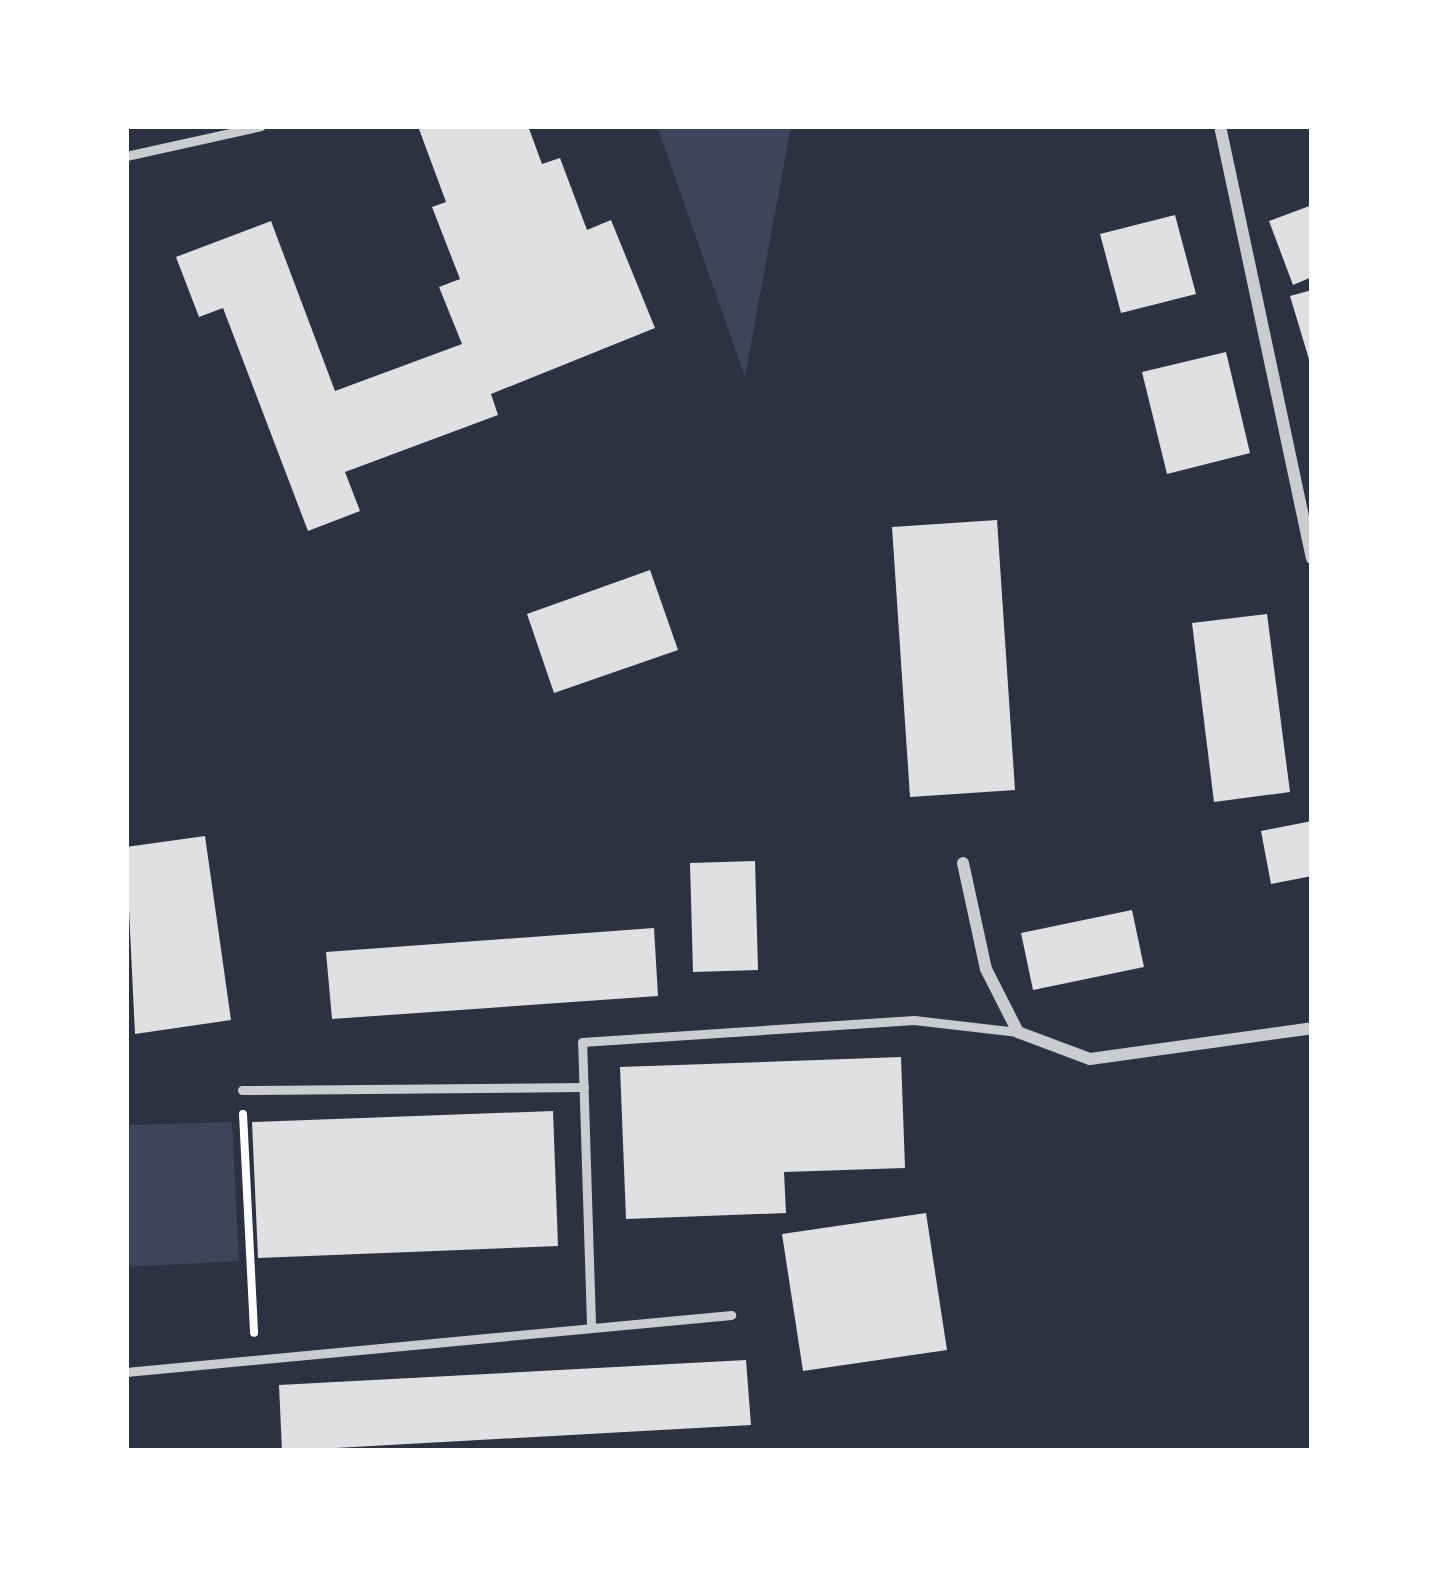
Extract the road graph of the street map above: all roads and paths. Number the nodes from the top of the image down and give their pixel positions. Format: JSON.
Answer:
{"nodes":[{"id":1,"x":261,"y":126,"type":"edge"},
{"id":2,"x":1220,"y":126,"type":"edge"},
{"id":3,"x":126,"y":156,"type":"edge"},
{"id":4,"x":1312,"y":558,"type":"edge"},
{"id":5,"x":963,"y":863,"type":"dead end"},
{"id":6,"x":1312,"y":1028,"type":"edge"},
{"id":7,"x":1018,"y":1032,"type":"junction"},
{"id":8,"x":584,"y":1087,"type":"junction"},
{"id":9,"x":242,"y":1090,"type":"joint"},
{"id":10,"x":731,"y":1315,"type":"dead end"},
{"id":11,"x":591,"y":1324,"type":"junction"},
{"id":12,"x":255,"y":1358,"type":"junction"},
{"id":13,"x":126,"y":1372,"type":"edge"}],
"edges":[{"from":1,"to":3,"type":"lane"},
{"from":2,"to":4,"type":"street"},
{"from":5,"to":7,"type":"street"},
{"from":6,"to":7,"type":"street"},
{"from":7,"to":8,"type":"lane"},
{"from":8,"to":9,"type":"lane"},
{"from":8,"to":11,"type":"lane"},
{"from":9,"to":12,"type":"path"},
{"from":10,"to":11,"type":"lane"},
{"from":11,"to":12,"type":"lane"},
{"from":12,"to":13,"type":"lane"}]}
